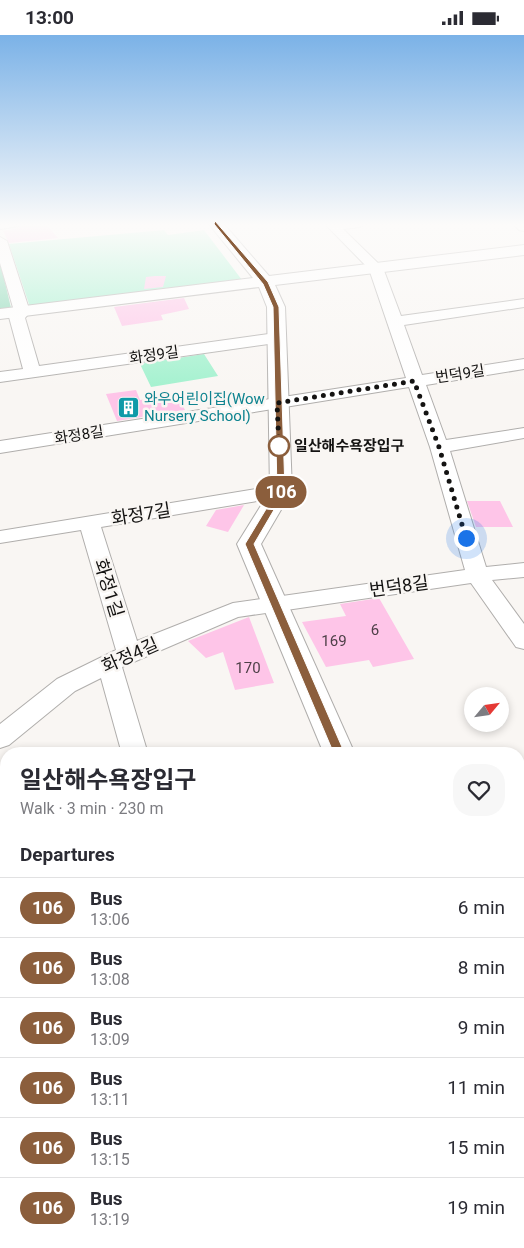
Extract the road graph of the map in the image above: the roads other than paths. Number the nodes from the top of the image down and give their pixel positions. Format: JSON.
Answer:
{"nodes":[{"id":1,"x":12,"y":280,"type":"edge"},
{"id":2,"x":263,"y":280,"type":"edge"},
{"id":3,"x":291,"y":280,"type":"edge"},
{"id":4,"x":380,"y":280,"type":"edge"},
{"id":5,"x":266,"y":283,"type":"junction"},
{"id":6,"x":524,"y":303,"type":"edge"},
{"id":7,"x":22,"y":312,"type":"junction"},
{"id":8,"x":0,"y":315,"type":"edge"},
{"id":9,"x":394,"y":322,"type":"junction"},
{"id":10,"x":276,"y":338,"type":"junction"},
{"id":11,"x":524,"y":364,"type":"edge"},
{"id":12,"x":33,"y":373,"type":"junction"},
{"id":13,"x":0,"y":377,"type":"edge"},
{"id":14,"x":414,"y":381,"type":"junction"},
{"id":15,"x":277,"y":403,"type":"junction"},
{"id":16,"x":524,"y":433,"type":"edge"},
{"id":17,"x":0,"y":447,"type":"edge"},
{"id":18,"x":439,"y":447,"type":"junction"},
{"id":19,"x":281,"y":491,"type":"junction"},
{"id":20,"x":89,"y":523,"type":"junction"},
{"id":21,"x":0,"y":537,"type":"edge"},
{"id":22,"x":524,"y":570,"type":"edge"},
{"id":23,"x":477,"y":575,"type":"junction"},
{"id":24,"x":275,"y":604,"type":"junction"},
{"id":25,"x":524,"y":641,"type":"edge"},
{"id":26,"x":119,"y":659,"type":"junction"},
{"id":27,"x":0,"y":738,"type":"edge"},
{"id":28,"x":134,"y":747,"type":"edge"},
{"id":29,"x":337,"y":747,"type":"edge"}],
"edges":[{"from":1,"to":7,"type":"street"},
{"from":2,"to":5,"type":"street"},
{"from":3,"to":5,"type":"street"},
{"from":4,"to":9,"type":"street"},
{"from":5,"to":7,"type":"street"},
{"from":5,"to":10,"type":"street"},
{"from":6,"to":9,"type":"street"},
{"from":7,"to":8,"type":"street"},
{"from":7,"to":12,"type":"street"},
{"from":9,"to":14,"type":"street"},
{"from":10,"to":12,"type":"street","name":"화정9길"},
{"from":10,"to":15,"type":"street"},
{"from":11,"to":14,"type":"street","name":"번덕9길"},
{"from":12,"to":13,"type":"street","name":"화정9길"},
{"from":14,"to":15,"type":"street","name":"번덕9길"},
{"from":14,"to":18,"type":"street"},
{"from":15,"to":17,"type":"street","name":"화정8길"},
{"from":15,"to":19,"type":"street"},
{"from":16,"to":18,"type":"street"},
{"from":18,"to":23,"type":"street"},
{"from":19,"to":20,"type":"street","name":"화정7길"},
{"from":19,"to":24,"type":"street"},
{"from":20,"to":21,"type":"street","name":"화정7길"},
{"from":20,"to":26,"type":"street","name":"화정1길"},
{"from":22,"to":23,"type":"street","name":"번덕8길"},
{"from":23,"to":24,"type":"street","name":"번덕8길"},
{"from":23,"to":25,"type":"street"},
{"from":24,"to":26,"type":"street","name":"화정4길"},
{"from":24,"to":29,"type":"street"},
{"from":26,"to":27,"type":"street","name":"화정4길"},
{"from":26,"to":28,"type":"street","name":"화정1길"}]}
